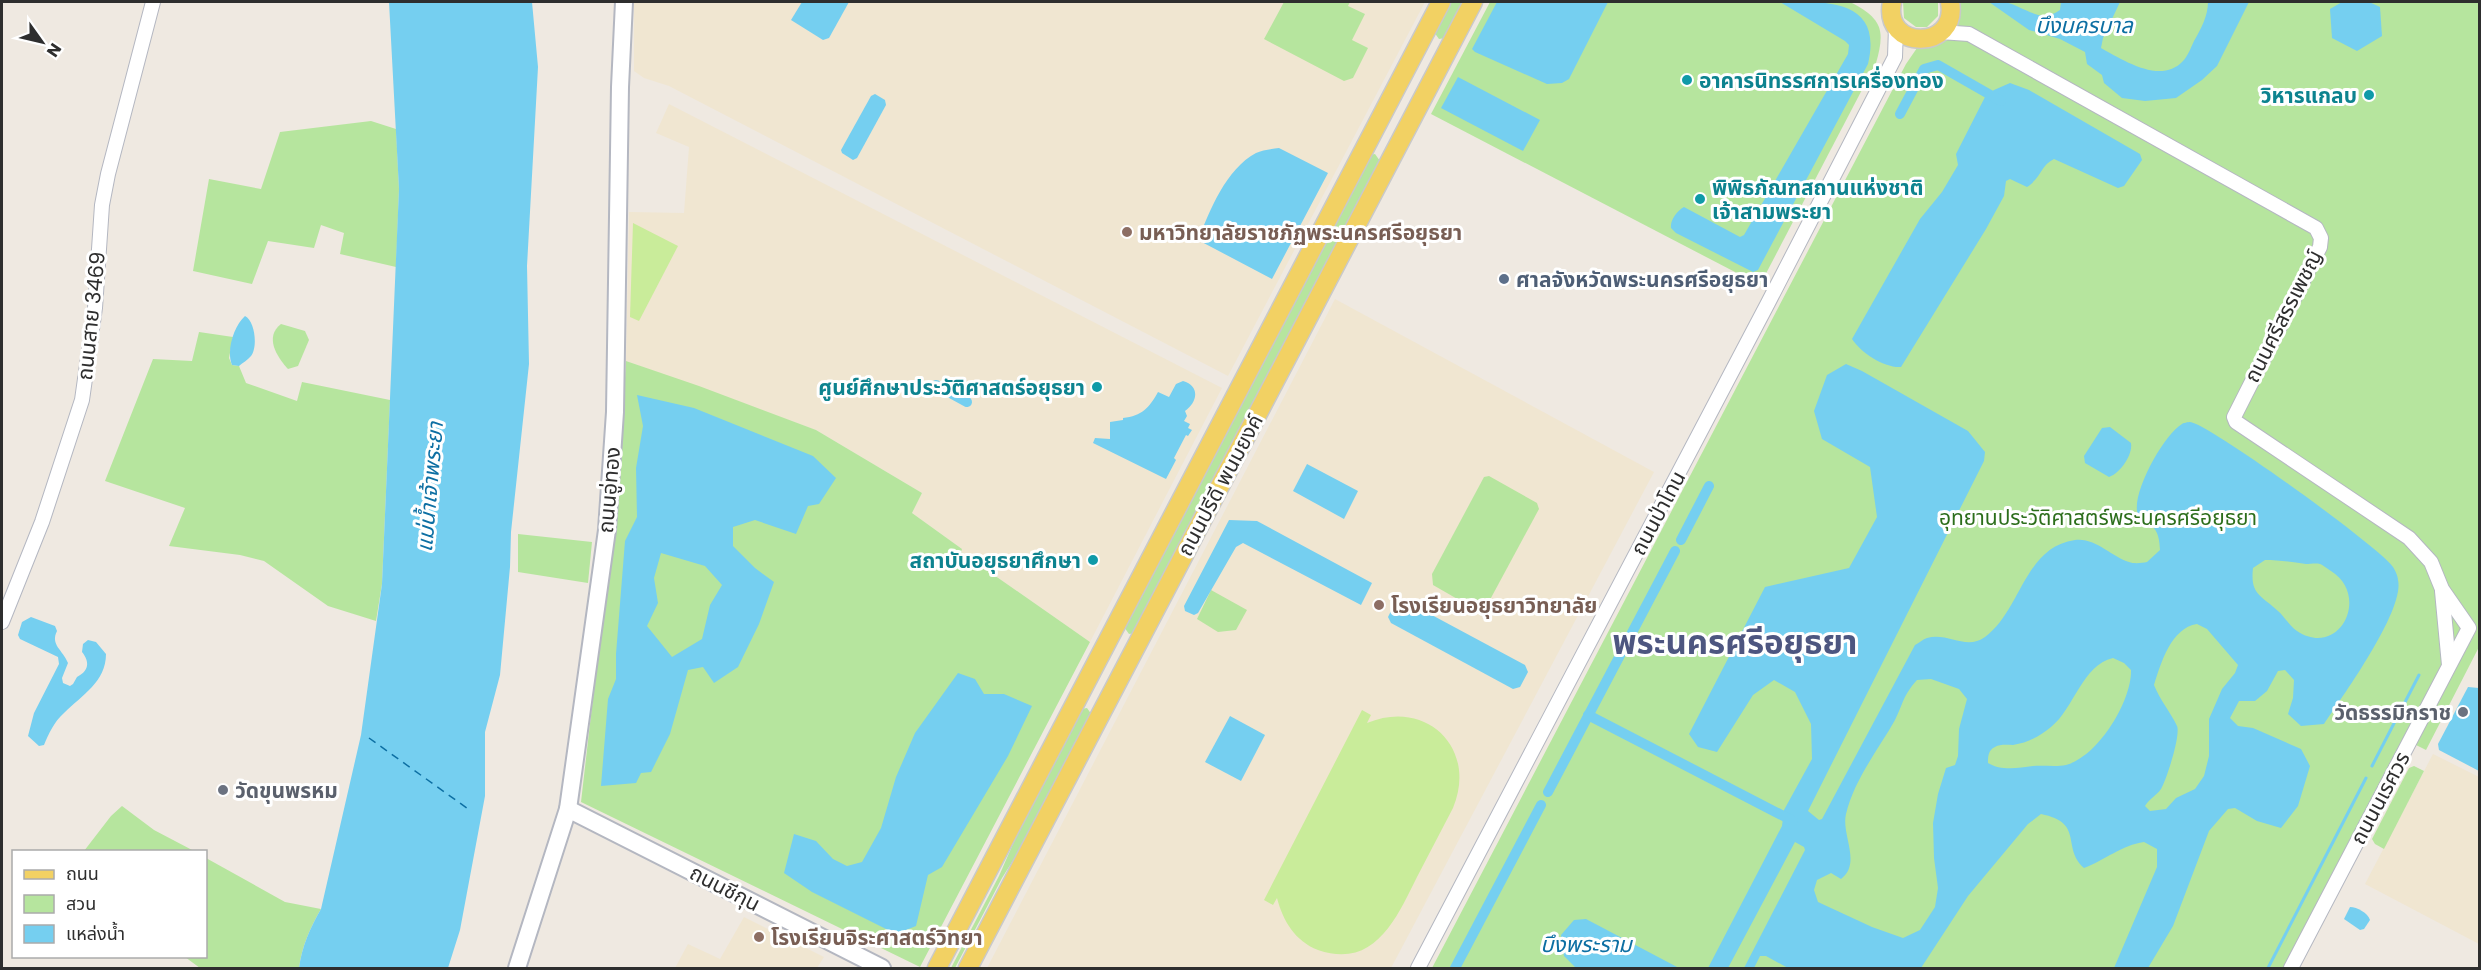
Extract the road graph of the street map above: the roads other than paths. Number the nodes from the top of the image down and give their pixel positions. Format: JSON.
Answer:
{"nodes":[{"id":1,"x":153,"y":2,"type":"edge"},
{"id":2,"x":624,"y":2,"type":"edge"},
{"id":3,"x":1441,"y":2,"type":"edge"},
{"id":4,"x":1473,"y":2,"type":"edge"},
{"id":5,"x":1889,"y":4,"type":"edge"},
{"id":6,"x":1950,"y":6,"type":"edge"},
{"id":7,"x":1896,"y":27,"type":"junction"},
{"id":8,"x":1940,"y":32,"type":"junction"},
{"id":9,"x":1424,"y":34,"type":"junction"},
{"id":10,"x":1969,"y":34,"type":"junction"},
{"id":11,"x":1917,"y":39,"type":"junction"},
{"id":12,"x":1449,"y":47,"type":"junction"},
{"id":13,"x":1895,"y":57,"type":"junction"},
{"id":14,"x":1364,"y":150,"type":"junction"},
{"id":15,"x":1389,"y":163,"type":"junction"},
{"id":16,"x":2442,"y":589,"type":"junction"},
{"id":17,"x":2,"y":622,"type":"edge"},
{"id":18,"x":1116,"y":626,"type":"junction"},
{"id":19,"x":2469,"y":628,"type":"joint"},
{"id":20,"x":1140,"y":639,"type":"junction"},
{"id":21,"x":2450,"y":667,"type":"junction"},
{"id":22,"x":1077,"y":700,"type":"junction"},
{"id":23,"x":1101,"y":713,"type":"junction"},
{"id":24,"x":568,"y":809,"type":"junction"},
{"id":25,"x":517,"y":969,"type":"edge"},
{"id":26,"x":882,"y":969,"type":"edge"},
{"id":27,"x":937,"y":969,"type":"edge"},
{"id":28,"x":968,"y":969,"type":"edge"},
{"id":29,"x":1418,"y":969,"type":"edge"},
{"id":30,"x":2291,"y":969,"type":"edge"}],
"edges":[{"from":1,"to":17,"type":"street","name":"ถนนสาย 3469"},
{"from":2,"to":24,"type":"main road","name":"ถนนอู่ทอง"},
{"from":3,"to":9,"type":"main road","name":"ถนนปรีดี พนมยงค์"},
{"from":4,"to":12,"type":"main road","name":"ถนนปรีดี พนมยงค์"},
{"from":5,"to":7,"type":"main road"},
{"from":6,"to":8,"type":"main road"},
{"from":6,"to":10,"type":"street","name":"ถนนศรีสรรเพชญ์"},
{"from":7,"to":11,"type":"main road"},
{"from":7,"to":13,"type":"street","name":"ถนนป่าโทน"},
{"from":8,"to":10,"type":"street","name":"ถนนศรีสรรเพชญ์"},
{"from":8,"to":11,"type":"main road"},
{"from":9,"to":12,"type":"main road"},
{"from":9,"to":14,"type":"main road","name":"ถนนปรีดี พนมยงค์"},
{"from":10,"to":16,"type":"street","name":"ถนนศรีสรรเพชญ์"},
{"from":11,"to":13,"type":"street","name":"ถนนป่าโทน"},
{"from":12,"to":15,"type":"main road","name":"ถนนปรีดี พนมยงค์"},
{"from":13,"to":29,"type":"street","name":"ถนนป่าโทน"},
{"from":14,"to":15,"type":"main road"},
{"from":14,"to":18,"type":"main road","name":"ถนนปรีดี พนมยงค์"},
{"from":15,"to":20,"type":"main road","name":"ถนนปรีดี พนมยงค์"},
{"from":16,"to":19,"type":"street","name":"ถนนศรีสรรเพชญ์"},
{"from":16,"to":21,"type":"street","name":"ถนนศรีสรรเพชญ์"},
{"from":18,"to":20,"type":"main road"},
{"from":18,"to":22,"type":"main road","name":"ถนนปรีดี พนมยงค์"},
{"from":19,"to":21,"type":"street","name":"ถนนนเรศวร"},
{"from":20,"to":23,"type":"main road","name":"ถนนปรีดี พนมยงค์"},
{"from":21,"to":30,"type":"street","name":"ถนนนเรศวร"},
{"from":22,"to":23,"type":"main road"},
{"from":22,"to":27,"type":"main road","name":"ถนนปรีดี พนมยงค์"},
{"from":23,"to":28,"type":"main road","name":"ถนนปรีดี พนมยงค์"},
{"from":24,"to":25,"type":"main road","name":"ถนนอู่ทอง"},
{"from":24,"to":26,"type":"main road","name":"ถนนชีกุน"}]}
